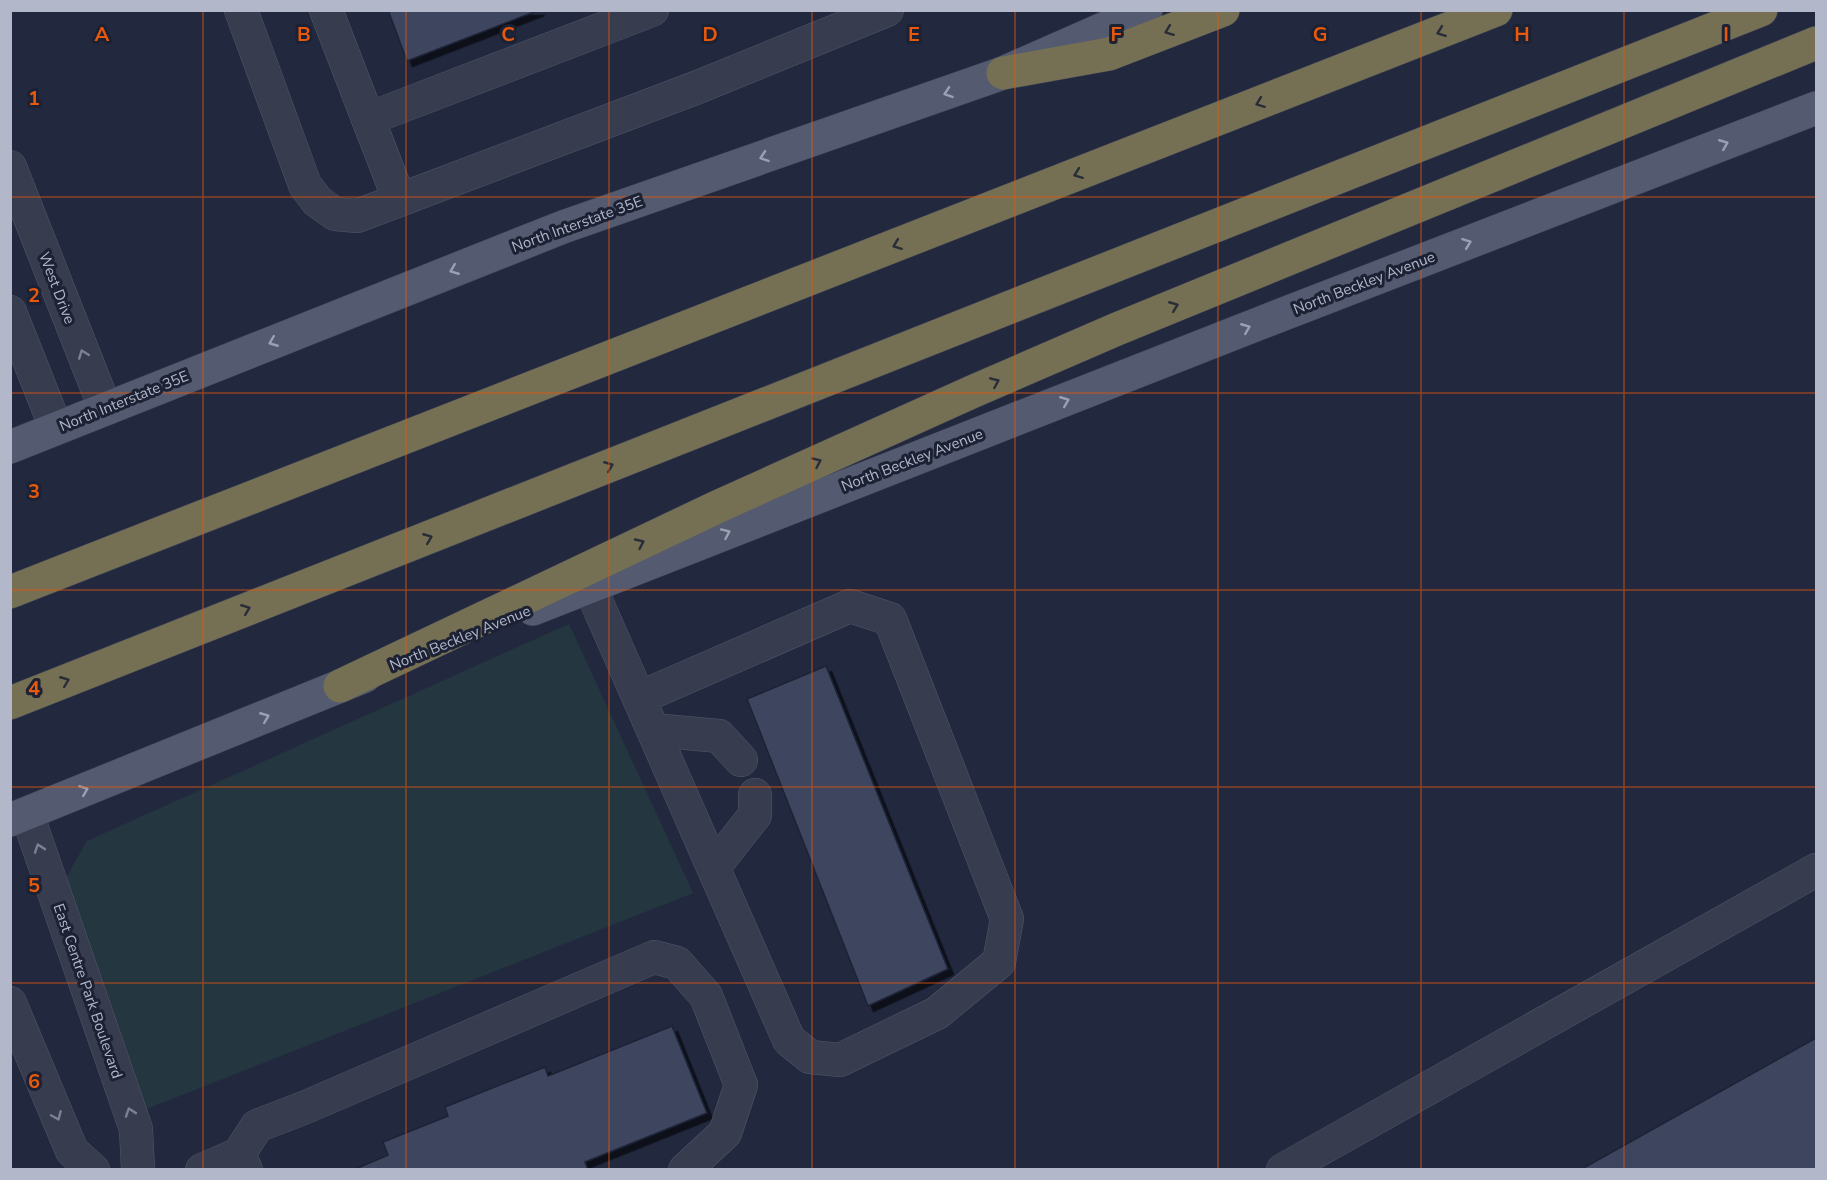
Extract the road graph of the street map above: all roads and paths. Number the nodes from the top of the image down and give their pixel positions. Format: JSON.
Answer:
{"nodes":[{"id":1,"x":241,"y":10,"type":"edge"},
{"id":2,"x":326,"y":10,"type":"edge"},
{"id":3,"x":652,"y":10,"type":"edge"},
{"id":4,"x":887,"y":10,"type":"edge"},
{"id":5,"x":1146,"y":10,"type":"edge"},
{"id":6,"x":1223,"y":10,"type":"edge"},
{"id":7,"x":1496,"y":10,"type":"edge"},
{"id":8,"x":1761,"y":10,"type":"edge"},
{"id":9,"x":1816,"y":44,"type":"edge"},
{"id":10,"x":1003,"y":73,"type":"junction"},
{"id":11,"x":1816,"y":108,"type":"edge"},
{"id":12,"x":368,"y":119,"type":"junction"},
{"id":13,"x":10,"y":167,"type":"edge"},
{"id":14,"x":399,"y":200,"type":"junction"},
{"id":15,"x":10,"y":312,"type":"edge"},
{"id":16,"x":105,"y":408,"type":"junction"},
{"id":17,"x":56,"y":428,"type":"junction"},
{"id":18,"x":10,"y":447,"type":"edge"},
{"id":19,"x":590,"y":587,"type":"junction"},
{"id":20,"x":10,"y":592,"type":"edge"},
{"id":21,"x":340,"y":686,"type":"junction"},
{"id":22,"x":639,"y":698,"type":"junction"},
{"id":23,"x":10,"y":702,"type":"edge"},
{"id":24,"x":653,"y":730,"type":"junction"},
{"id":25,"x":741,"y":760,"type":"dead end"},
{"id":26,"x":755,"y":795,"type":"dead end"},
{"id":27,"x":19,"y":817,"type":"edge"},
{"id":28,"x":714,"y":867,"type":"junction"},
{"id":29,"x":1816,"y":870,"type":"edge"},
{"id":30,"x":10,"y":1003,"type":"edge"},
{"id":31,"x":242,"y":1162,"type":"edge"},
{"id":32,"x":93,"y":1170,"type":"edge"},
{"id":33,"x":138,"y":1170,"type":"edge"},
{"id":34,"x":202,"y":1170,"type":"edge"},
{"id":35,"x":685,"y":1170,"type":"edge"},
{"id":36,"x":1283,"y":1170,"type":"edge"}],
"edges":[{"from":1,"to":14,"type":"street"},
{"from":2,"to":12,"type":"street"},
{"from":3,"to":12,"type":"street"},
{"from":4,"to":14,"type":"street"},
{"from":5,"to":10,"type":"main road","name":"North Interstate 35E"},
{"from":6,"to":10,"type":"highway","one_way":true},
{"from":7,"to":20,"type":"highway","one_way":true},
{"from":23,"to":8,"type":"highway","one_way":true},
{"from":21,"to":9,"type":"highway","one_way":true},
{"from":10,"to":16,"type":"main road","name":"North Interstate 35E","one_way":true},
{"from":19,"to":11,"type":"main road","name":"North Beckley Avenue","one_way":true},
{"from":12,"to":14,"type":"street"},
{"from":16,"to":13,"type":"street","name":"West Drive","one_way":true},
{"from":15,"to":17,"type":"street"},
{"from":16,"to":17,"type":"main road","name":"North Interstate 35E"},
{"from":17,"to":18,"type":"main road","name":"North Interstate 35E"},
{"from":19,"to":21,"type":"main road","name":"North Beckley Avenue"},
{"from":19,"to":22,"type":"street"},
{"from":27,"to":21,"type":"main road","name":"North Beckley Avenue","one_way":true},
{"from":22,"to":24,"type":"street"},
{"from":22,"to":28,"type":"street"},
{"from":24,"to":25,"type":"street"},
{"from":24,"to":28,"type":"street"},
{"from":26,"to":28,"type":"street"},
{"from":33,"to":27,"type":"street","name":"East Centre Park Boulevard","one_way":true},
{"from":29,"to":36,"type":"street"},
{"from":30,"to":32,"type":"street","one_way":true},
{"from":31,"to":34,"type":"street"},
{"from":31,"to":35,"type":"street"}]}
